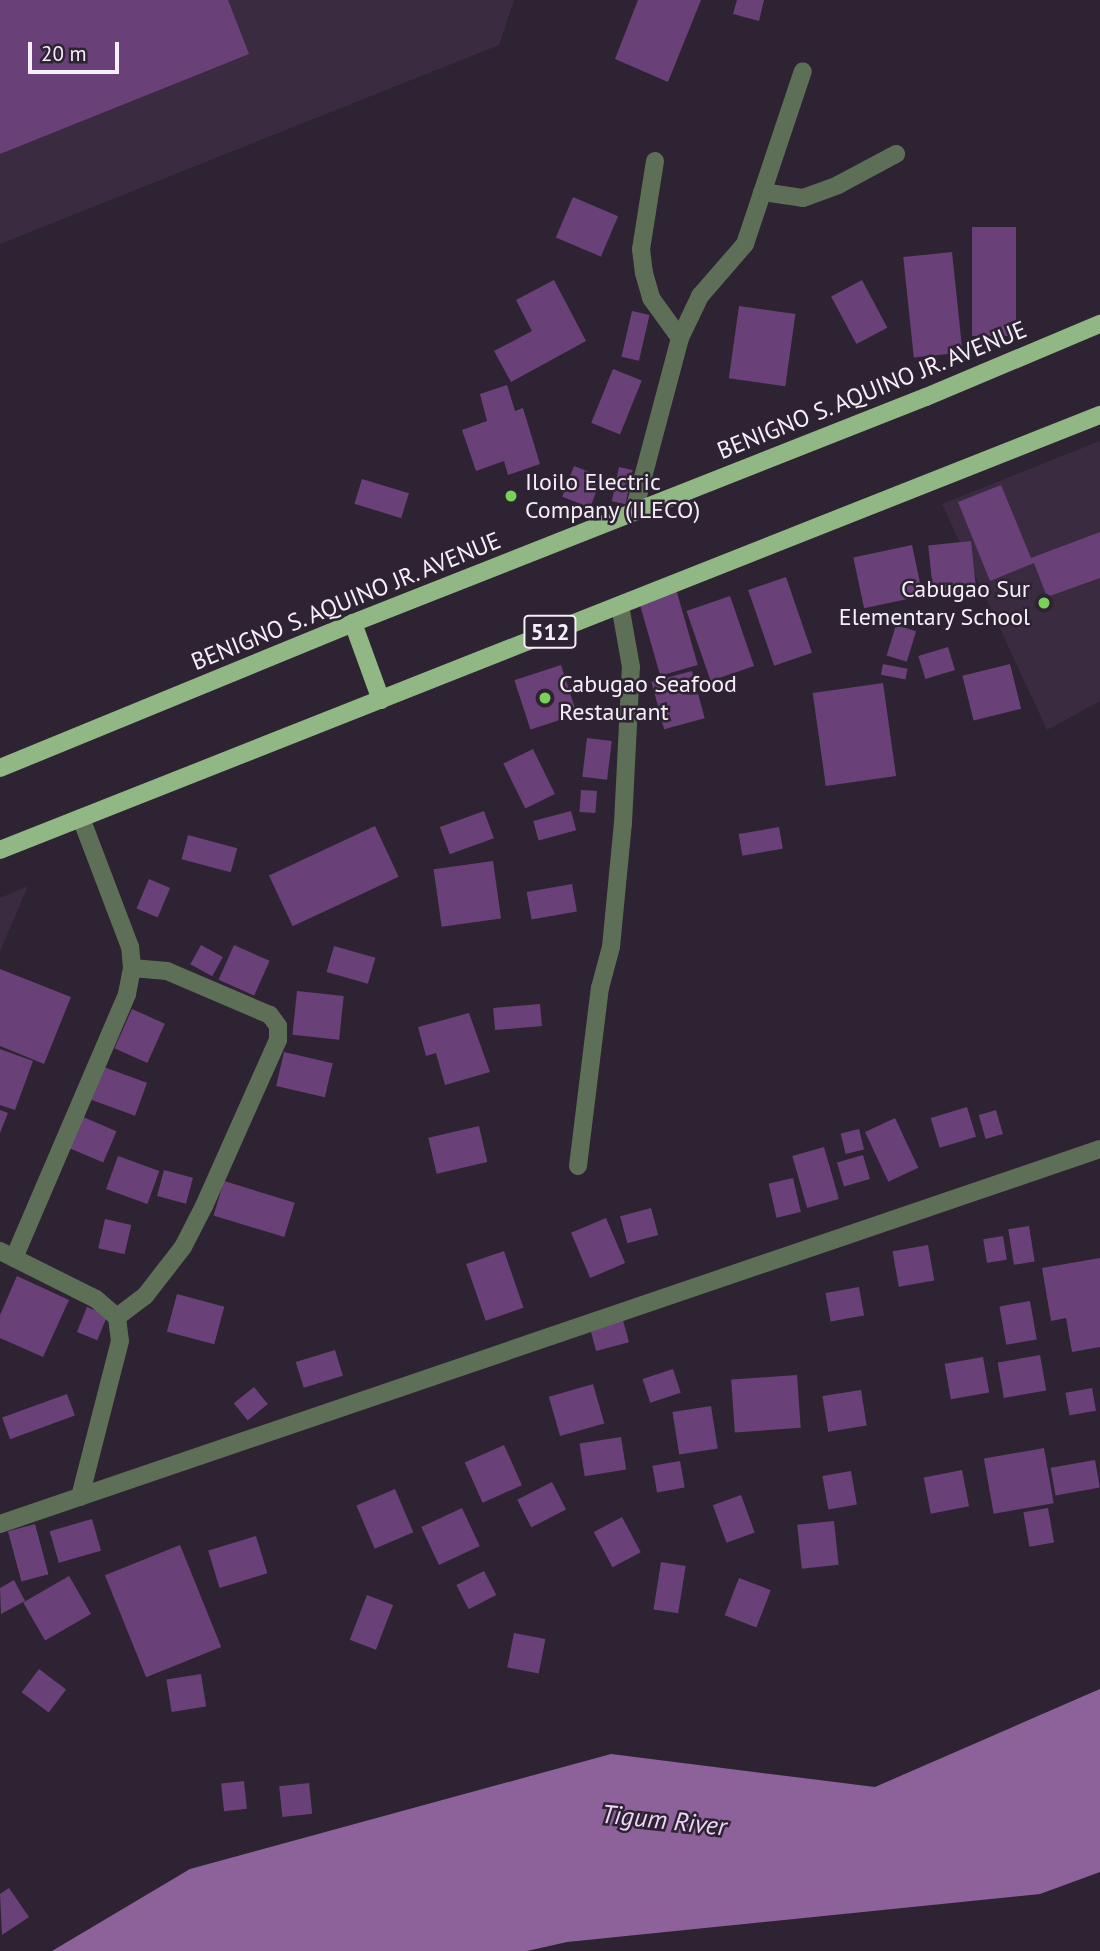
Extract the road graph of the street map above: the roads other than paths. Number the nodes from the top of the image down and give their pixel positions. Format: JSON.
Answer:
{"nodes":[{"id":1,"x":803,"y":71,"type":"dead end"},
{"id":2,"x":896,"y":154,"type":"dead end"},
{"id":3,"x":655,"y":161,"type":"dead end"},
{"id":4,"x":762,"y":192,"type":"junction"},
{"id":5,"x":1100,"y":324,"type":"edge"},
{"id":6,"x":680,"y":338,"type":"junction"},
{"id":7,"x":1100,"y":415,"type":"edge"},
{"id":8,"x":634,"y":511,"type":"junction"},
{"id":9,"x":620,"y":605,"type":"junction"},
{"id":10,"x":353,"y":623,"type":"junction"},
{"id":11,"x":381,"y":700,"type":"junction"},
{"id":12,"x":0,"y":768,"type":"edge"},
{"id":13,"x":82,"y":818,"type":"junction"},
{"id":14,"x":0,"y":850,"type":"edge"},
{"id":15,"x":132,"y":968,"type":"junction"},
{"id":16,"x":1100,"y":1149,"type":"edge"},
{"id":17,"x":578,"y":1167,"type":"dead end"},
{"id":18,"x":7,"y":1254,"type":"edge"},
{"id":19,"x":117,"y":1317,"type":"junction"},
{"id":20,"x":80,"y":1497,"type":"junction"},
{"id":21,"x":0,"y":1524,"type":"edge"}],
"edges":[{"from":1,"to":4,"type":"street"},
{"from":2,"to":4,"type":"street"},
{"from":3,"to":6,"type":"street"},
{"from":4,"to":6,"type":"street"},
{"from":5,"to":8,"type":"main road","name":"BENIGNO S. AQUINO JR. AVENUE"},
{"from":6,"to":8,"type":"street"},
{"from":7,"to":9,"type":"main road","number":"512"},
{"from":8,"to":10,"type":"main road","name":"BENIGNO S. AQUINO JR. AVENUE"},
{"from":9,"to":11,"type":"main road","number":"512"},
{"from":9,"to":17,"type":"street"},
{"from":10,"to":11,"type":"main road"},
{"from":10,"to":12,"type":"main road","name":"BENIGNO S. AQUINO JR. AVENUE"},
{"from":11,"to":13,"type":"main road","number":"512"},
{"from":13,"to":14,"type":"main road","number":"512"},
{"from":13,"to":15,"type":"street"},
{"from":15,"to":18,"type":"street"},
{"from":15,"to":19,"type":"street"},
{"from":16,"to":20,"type":"street"},
{"from":18,"to":19,"type":"street"},
{"from":19,"to":20,"type":"street"},
{"from":20,"to":21,"type":"street"}]}
